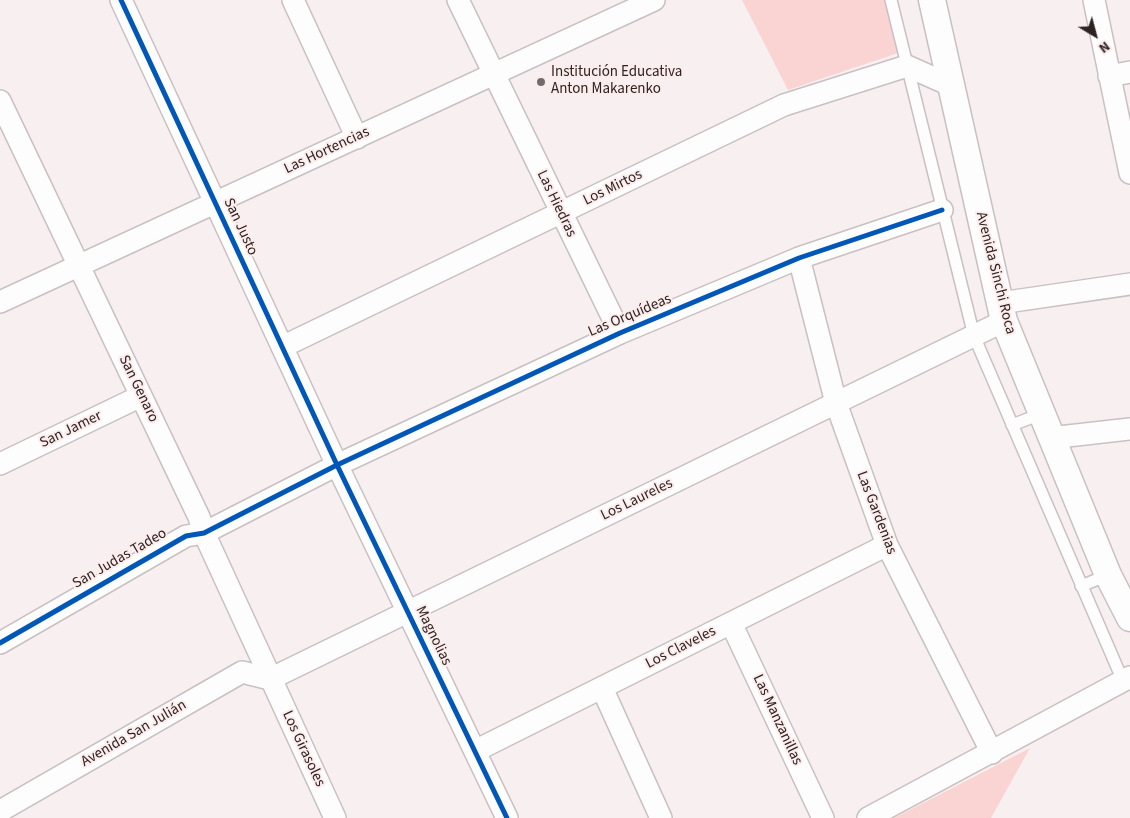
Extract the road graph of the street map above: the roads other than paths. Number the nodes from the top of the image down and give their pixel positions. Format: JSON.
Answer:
{"nodes":[{"id":1,"x":120,"y":0,"type":"edge"},
{"id":2,"x":293,"y":0,"type":"edge"},
{"id":3,"x":458,"y":0,"type":"edge"},
{"id":4,"x":891,"y":0,"type":"edge"},
{"id":5,"x":932,"y":0,"type":"edge"},
{"id":6,"x":1094,"y":0,"type":"edge"},
{"id":7,"x":645,"y":2,"type":"edge"},
{"id":8,"x":907,"y":66,"type":"junction"},
{"id":9,"x":1130,"y":72,"type":"edge"},
{"id":10,"x":493,"y":74,"type":"junction"},
{"id":11,"x":1109,"y":76,"type":"junction"},
{"id":12,"x":952,"y":86,"type":"junction"},
{"id":13,"x":0,"y":101,"type":"edge"},
{"id":14,"x":7,"y":133,"type":"edge"},
{"id":15,"x":357,"y":138,"type":"junction"},
{"id":16,"x":1130,"y":173,"type":"edge"},
{"id":17,"x":215,"y":203,"type":"junction"},
{"id":18,"x":942,"y":210,"type":"junction"},
{"id":19,"x":561,"y":213,"type":"junction"},
{"id":20,"x":799,"y":258,"type":"junction"},
{"id":21,"x":79,"y":266,"type":"junction"},
{"id":22,"x":1130,"y":284,"type":"edge"},
{"id":23,"x":0,"y":302,"type":"edge"},
{"id":24,"x":1002,"y":312,"type":"junction"},
{"id":25,"x":620,"y":333,"type":"junction"},
{"id":26,"x":974,"y":336,"type":"junction"},
{"id":27,"x":282,"y":347,"type":"junction"},
{"id":28,"x":141,"y":396,"type":"junction"},
{"id":29,"x":836,"y":403,"type":"junction"},
{"id":30,"x":1041,"y":414,"type":"junction"},
{"id":31,"x":1012,"y":425,"type":"junction"},
{"id":32,"x":1130,"y":429,"type":"edge"},
{"id":33,"x":1050,"y":438,"type":"junction"},
{"id":34,"x":0,"y":464,"type":"edge"},
{"id":35,"x":337,"y":465,"type":"junction"},
{"id":36,"x":204,"y":533,"type":"junction"},
{"id":37,"x":887,"y":545,"type":"junction"},
{"id":38,"x":1108,"y":575,"type":"junction"},
{"id":39,"x":1082,"y":586,"type":"junction"},
{"id":40,"x":408,"y":612,"type":"junction"},
{"id":41,"x":1130,"y":618,"type":"edge"},
{"id":42,"x":731,"y":623,"type":"junction"},
{"id":43,"x":0,"y":643,"type":"edge"},
{"id":44,"x":270,"y":679,"type":"junction"},
{"id":45,"x":1126,"y":679,"type":"edge"},
{"id":46,"x":602,"y":688,"type":"junction"},
{"id":47,"x":475,"y":751,"type":"junction"},
{"id":48,"x":992,"y":753,"type":"junction"},
{"id":49,"x":0,"y":811,"type":"edge"},
{"id":50,"x":335,"y":818,"type":"edge"},
{"id":51,"x":507,"y":818,"type":"edge"},
{"id":52,"x":661,"y":818,"type":"edge"},
{"id":53,"x":823,"y":818,"type":"edge"},
{"id":54,"x":868,"y":818,"type":"edge"}],
"edges":[{"from":1,"to":17,"type":"street","name":"San Justo"},
{"from":2,"to":15,"type":"street"},
{"from":3,"to":10,"type":"street","name":"Las Hiedras"},
{"from":4,"to":8,"type":"lane"},
{"from":5,"to":12,"type":"street","name":"Avenida Sinchi Roca"},
{"from":6,"to":11,"type":"street"},
{"from":7,"to":10,"type":"street","name":"Las Hortencias"},
{"from":8,"to":12,"type":"street"},
{"from":8,"to":18,"type":"lane"},
{"from":8,"to":19,"type":"street","name":"Los Mirtos"},
{"from":9,"to":11,"type":"street"},
{"from":10,"to":15,"type":"street","name":"Las Hortencias"},
{"from":10,"to":19,"type":"street","name":"Las Hiedras"},
{"from":11,"to":16,"type":"street"},
{"from":12,"to":24,"type":"street","name":"Avenida Sinchi Roca"},
{"from":13,"to":14,"type":"street","name":"San Genaro"},
{"from":14,"to":21,"type":"street","name":"San Genaro"},
{"from":15,"to":17,"type":"street","name":"Las Hortencias"},
{"from":17,"to":21,"type":"street","name":"Las Hortencias"},
{"from":17,"to":27,"type":"street","name":"San Justo"},
{"from":18,"to":20,"type":"street","name":"Las Orquídeas"},
{"from":18,"to":26,"type":"lane"},
{"from":19,"to":25,"type":"street","name":"Las Hiedras"},
{"from":19,"to":27,"type":"street","name":"Los Mirtos"},
{"from":20,"to":25,"type":"street","name":"Las Orquídeas"},
{"from":20,"to":29,"type":"street","name":"Las Gardenias"},
{"from":21,"to":23,"type":"street","name":"Las Hortencias"},
{"from":21,"to":28,"type":"street","name":"San Genaro"},
{"from":22,"to":24,"type":"street","name":"Los Laureles"},
{"from":24,"to":26,"type":"street","name":"Los Laureles"},
{"from":24,"to":30,"type":"street","name":"Avenida Sinchi Roca"},
{"from":25,"to":35,"type":"street","name":"Las Orquídeas"},
{"from":26,"to":29,"type":"street","name":"Los Laureles"},
{"from":26,"to":31,"type":"lane"},
{"from":27,"to":35,"type":"street","name":"San Justo"},
{"from":28,"to":34,"type":"street","name":"San Jamer"},
{"from":28,"to":36,"type":"street","name":"San Genaro"},
{"from":29,"to":37,"type":"street","name":"Las Gardenias"},
{"from":29,"to":40,"type":"street","name":"Los Laureles"},
{"from":30,"to":31,"type":"lane"},
{"from":30,"to":33,"type":"street","name":"Avenida Sinchi Roca"},
{"from":31,"to":39,"type":"lane"},
{"from":32,"to":33,"type":"street"},
{"from":33,"to":38,"type":"street","name":"Avenida Sinchi Roca"},
{"from":35,"to":36,"type":"street","name":"San Judas Tadeo"},
{"from":35,"to":40,"type":"street","name":"Magnolias"},
{"from":36,"to":43,"type":"street","name":"San Judas Tadeo"},
{"from":36,"to":44,"type":"street","name":"San Genaro"},
{"from":37,"to":42,"type":"street","name":"Los Claveles"},
{"from":37,"to":48,"type":"street","name":"Las Gardenias"},
{"from":38,"to":39,"type":"lane"},
{"from":38,"to":41,"type":"street","name":"Avenida Sinchi Roca"},
{"from":39,"to":45,"type":"lane"},
{"from":40,"to":44,"type":"street","name":"Los Laureles"},
{"from":40,"to":47,"type":"street","name":"Magnolias"},
{"from":42,"to":46,"type":"street","name":"Los Claveles"},
{"from":42,"to":53,"type":"street","name":"Las Manzanillas"},
{"from":44,"to":49,"type":"street","name":"Avenida San Julián"},
{"from":44,"to":50,"type":"street","name":"Los Girasoles"},
{"from":45,"to":48,"type":"street"},
{"from":46,"to":47,"type":"street","name":"Los Claveles"},
{"from":46,"to":52,"type":"street"},
{"from":47,"to":51,"type":"street","name":"Magnolias"},
{"from":48,"to":54,"type":"street"}]}
